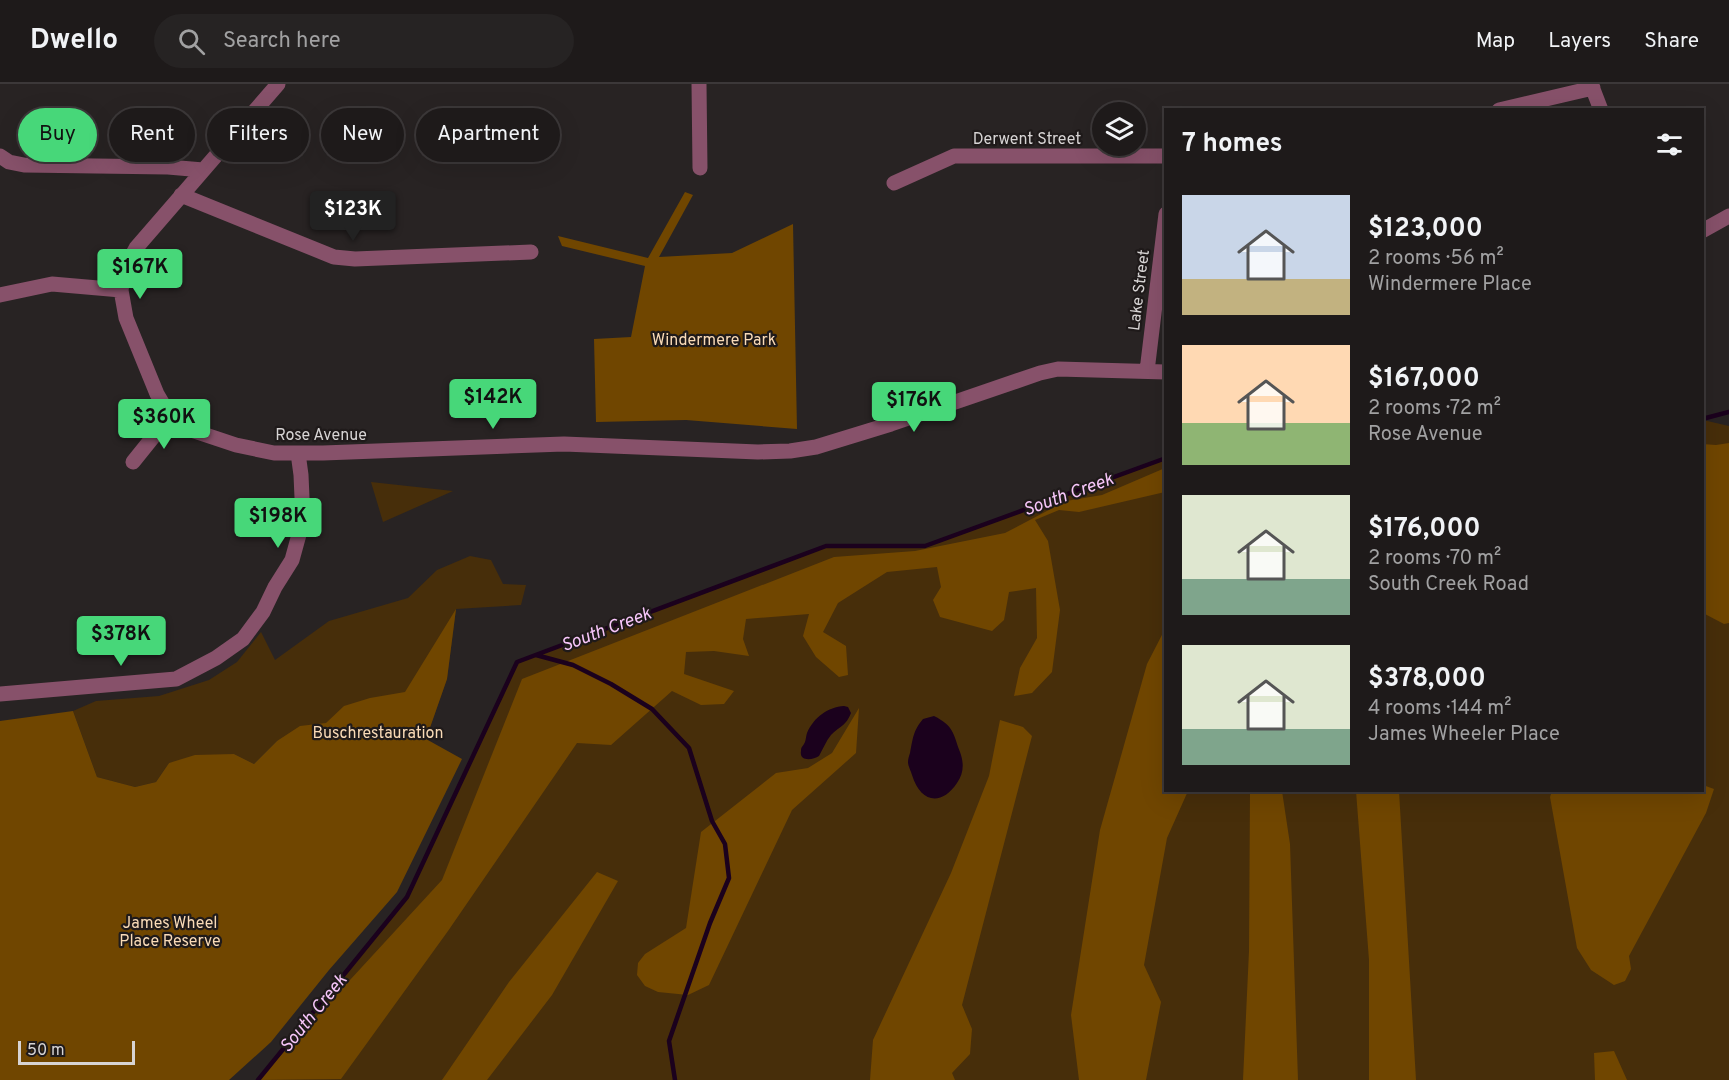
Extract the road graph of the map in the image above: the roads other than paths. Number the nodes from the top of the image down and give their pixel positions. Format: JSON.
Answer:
{"nodes":[{"id":1,"x":278,"y":84,"type":"edge"},
{"id":2,"x":699,"y":84,"type":"edge"},
{"id":3,"x":1592,"y":86,"type":"edge"},
{"id":4,"x":1507,"y":108,"type":"edge"},
{"id":5,"x":1600,"y":108,"type":"edge"},
{"id":6,"x":0,"y":156,"type":"edge"},
{"id":7,"x":1164,"y":156,"type":"edge"},
{"id":8,"x":700,"y":168,"type":"dead end"},
{"id":9,"x":203,"y":170,"type":"junction"},
{"id":10,"x":894,"y":183,"type":"dead end"},
{"id":11,"x":181,"y":195,"type":"junction"},
{"id":12,"x":1729,"y":216,"type":"edge"},
{"id":13,"x":1704,"y":230,"type":"edge"},
{"id":14,"x":1164,"y":231,"type":"edge"},
{"id":15,"x":531,"y":252,"type":"dead end"},
{"id":16,"x":121,"y":290,"type":"junction"},
{"id":17,"x":0,"y":295,"type":"edge"},
{"id":18,"x":1147,"y":371,"type":"junction"},
{"id":19,"x":1164,"y":372,"type":"edge"},
{"id":20,"x":171,"y":416,"type":"junction"},
{"id":21,"x":298,"y":453,"type":"junction"},
{"id":22,"x":133,"y":462,"type":"dead end"},
{"id":23,"x":0,"y":694,"type":"edge"}],
"edges":[{"from":1,"to":9,"type":"street","name":"Rose Avenue"},
{"from":2,"to":8,"type":"street"},
{"from":3,"to":4,"type":"street"},
{"from":3,"to":5,"type":"street"},
{"from":6,"to":9,"type":"street"},
{"from":7,"to":10,"type":"street","name":"Derwent Street"},
{"from":9,"to":11,"type":"street","name":"Rose Avenue"},
{"from":11,"to":15,"type":"street"},
{"from":11,"to":16,"type":"street","name":"Rose Avenue"},
{"from":12,"to":13,"type":"street"},
{"from":14,"to":18,"type":"street","name":"Lake Street"},
{"from":16,"to":17,"type":"street"},
{"from":16,"to":20,"type":"street","name":"Rose Avenue"},
{"from":18,"to":19,"type":"street","name":"Rose Avenue"},
{"from":18,"to":21,"type":"street","name":"Rose Avenue"},
{"from":20,"to":21,"type":"street","name":"Rose Avenue"},
{"from":20,"to":22,"type":"street"},
{"from":21,"to":23,"type":"street"}]}
